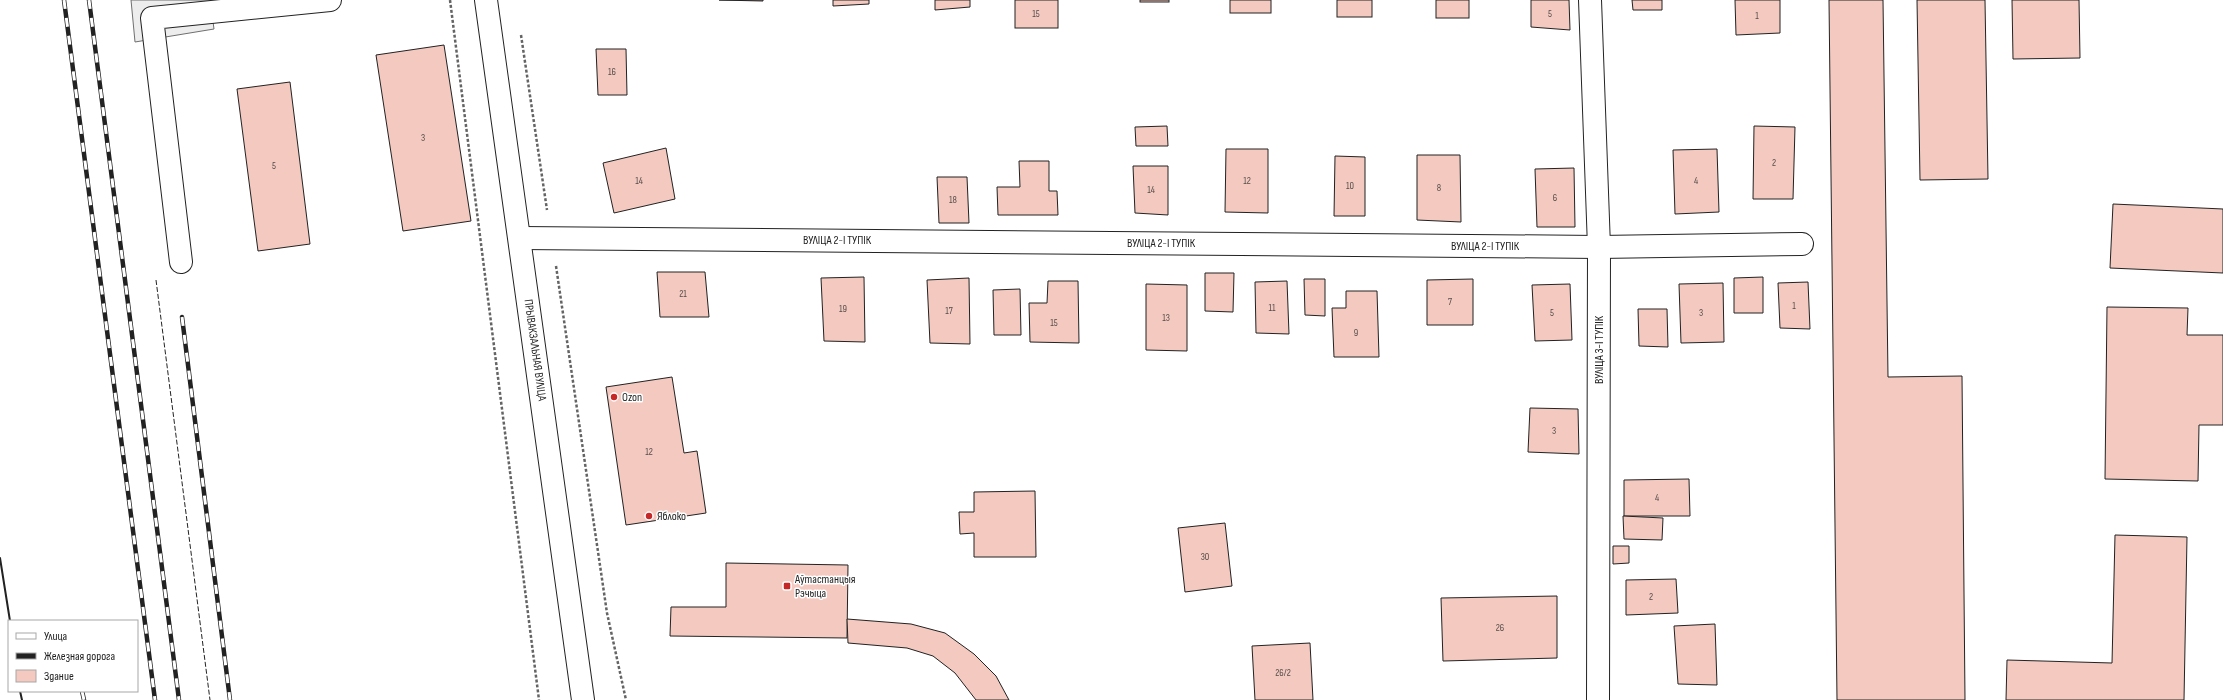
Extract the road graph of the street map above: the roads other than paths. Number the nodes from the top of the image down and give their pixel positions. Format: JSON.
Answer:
{"nodes":[{"id":1,"x":330,"y":0,"type":"edge"},
{"id":2,"x":486,"y":0,"type":"edge"},
{"id":3,"x":1590,"y":0,"type":"edge"},
{"id":4,"x":520,"y":238,"type":"junction"},
{"id":5,"x":1802,"y":244,"type":"dead end"},
{"id":6,"x":1599,"y":247,"type":"junction"},
{"id":7,"x":181,"y":262,"type":"dead end"},
{"id":8,"x":583,"y":700,"type":"edge"},
{"id":9,"x":1598,"y":700,"type":"edge"}],
"edges":[{"from":1,"to":7,"type":"street"},
{"from":2,"to":4,"type":"street","name":"ПРЫВАКЗАЛЬНАЯ ВУЛІЦА"},
{"from":3,"to":6,"type":"street","name":"ВУЛІЦА 3-І ТУПІК"},
{"from":4,"to":6,"type":"street","name":"ВУЛІЦА 2-І ТУПІК"},
{"from":4,"to":8,"type":"street","name":"ПРЫВАКЗАЛЬНАЯ ВУЛІЦА"},
{"from":5,"to":6,"type":"street","name":"ВУЛІЦА 2-І ТУПІК"},
{"from":6,"to":9,"type":"street","name":"ВУЛІЦА 3-І ТУПІК"}]}
